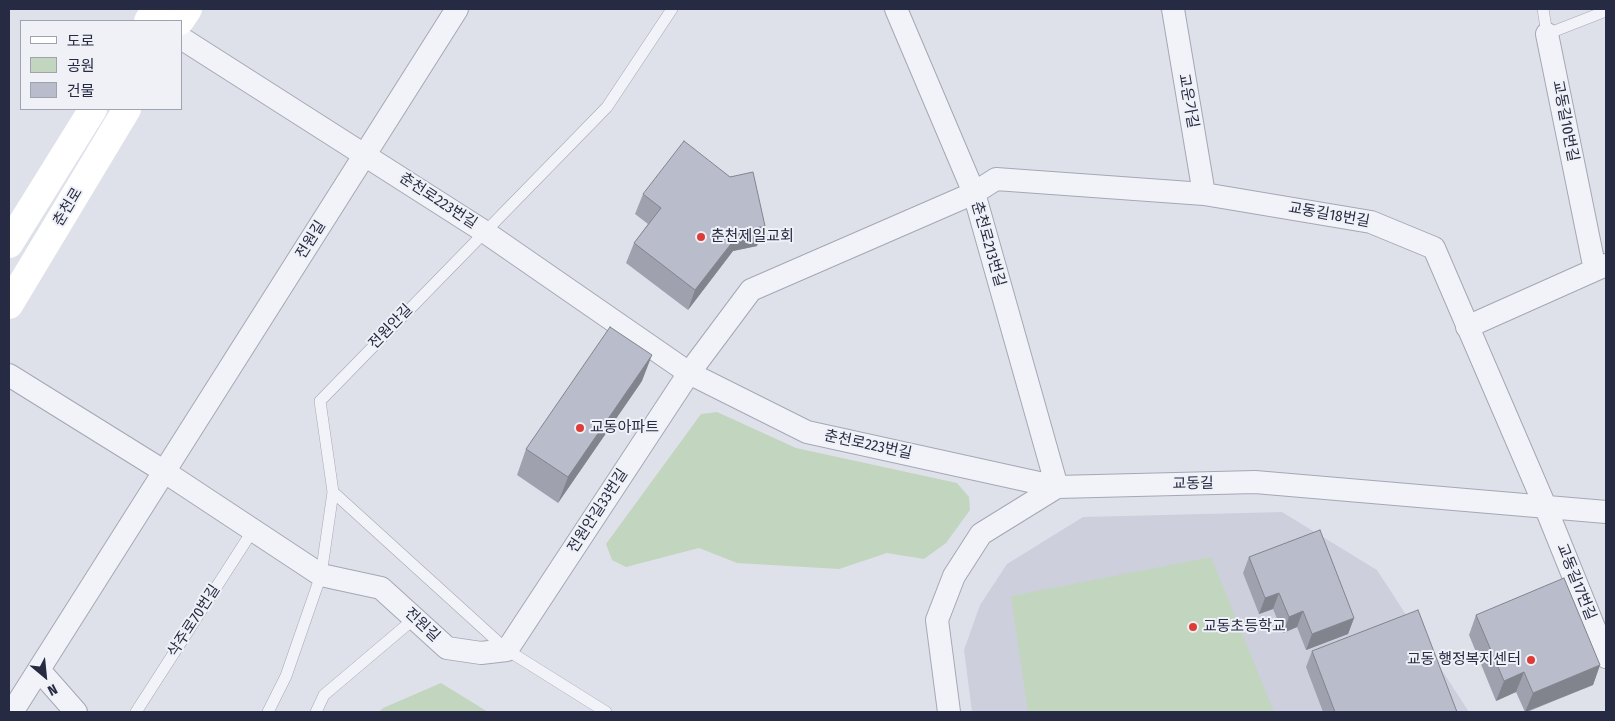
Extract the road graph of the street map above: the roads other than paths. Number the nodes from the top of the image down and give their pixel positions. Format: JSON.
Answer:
{"nodes":[{"id":1,"x":188,"y":9,"type":"edge"},
{"id":2,"x":457,"y":9,"type":"edge"},
{"id":3,"x":672,"y":9,"type":"edge"},
{"id":4,"x":896,"y":9,"type":"edge"},
{"id":5,"x":1172,"y":9,"type":"edge"},
{"id":6,"x":1543,"y":9,"type":"edge"},
{"id":7,"x":1606,"y":11,"type":"edge"},
{"id":8,"x":181,"y":20,"type":"edge"},
{"id":9,"x":1547,"y":34,"type":"junction"},
{"id":10,"x":182,"y":39,"type":"edge"},
{"id":11,"x":92,"y":110,"type":"edge"},
{"id":12,"x":126,"y":110,"type":"edge"},
{"id":13,"x":366,"y":154,"type":"junction"},
{"id":14,"x":974,"y":193,"type":"junction"},
{"id":15,"x":1204,"y":194,"type":"junction"},
{"id":16,"x":484,"y":232,"type":"junction"},
{"id":17,"x":9,"y":244,"type":"edge"},
{"id":18,"x":1600,"y":268,"type":"edge"},
{"id":19,"x":9,"y":305,"type":"edge"},
{"id":20,"x":1467,"y":327,"type":"junction"},
{"id":21,"x":689,"y":373,"type":"junction"},
{"id":22,"x":9,"y":375,"type":"edge"},
{"id":23,"x":165,"y":472,"type":"junction"},
{"id":24,"x":1057,"y":487,"type":"junction"},
{"id":25,"x":333,"y":492,"type":"junction"},
{"id":26,"x":1545,"y":506,"type":"junction"},
{"id":27,"x":1606,"y":512,"type":"edge"},
{"id":28,"x":253,"y":530,"type":"junction"},
{"id":29,"x":321,"y":575,"type":"junction"},
{"id":30,"x":415,"y":618,"type":"junction"},
{"id":31,"x":507,"y":650,"type":"junction"},
{"id":32,"x":1606,"y":657,"type":"edge"},
{"id":33,"x":39,"y":670,"type":"junction"},
{"id":34,"x":12,"y":712,"type":"edge"},
{"id":35,"x":76,"y":712,"type":"edge"},
{"id":36,"x":136,"y":712,"type":"edge"},
{"id":37,"x":268,"y":712,"type":"edge"},
{"id":38,"x":316,"y":712,"type":"edge"},
{"id":39,"x":606,"y":712,"type":"edge"},
{"id":40,"x":949,"y":712,"type":"edge"}],
"edges":[{"from":1,"to":8,"type":"street"},
{"from":2,"to":13,"type":"street","name":"전원길"},
{"from":3,"to":16,"type":"lane","name":"전원안길"},
{"from":4,"to":14,"type":"street","name":"춘천로213번길"},
{"from":5,"to":15,"type":"street","name":"교운가길"},
{"from":6,"to":9,"type":"lane"},
{"from":7,"to":9,"type":"lane"},
{"from":9,"to":18,"type":"street","name":"교동길10번길"},
{"from":10,"to":13,"type":"street","name":"춘천로223번길"},
{"from":11,"to":17,"type":"street","name":"춘천로"},
{"from":12,"to":19,"type":"street","name":"춘천로"},
{"from":13,"to":16,"type":"street","name":"춘천로223번길"},
{"from":13,"to":23,"type":"street","name":"전원길"},
{"from":14,"to":15,"type":"street","name":"교동길18번길"},
{"from":14,"to":21,"type":"street"},
{"from":14,"to":24,"type":"street","name":"춘천로213번길"},
{"from":15,"to":20,"type":"street","name":"교동길18번길"},
{"from":16,"to":21,"type":"street","name":"춘천로223번길"},
{"from":16,"to":25,"type":"lane","name":"전원안길"},
{"from":18,"to":20,"type":"street","name":"교동길10번길"},
{"from":20,"to":26,"type":"street","name":"교동길18번길"},
{"from":21,"to":24,"type":"street","name":"춘천로223번길"},
{"from":21,"to":31,"type":"street","name":"전원안길33번길"},
{"from":22,"to":23,"type":"street","name":"전원길"},
{"from":23,"to":28,"type":"street","name":"전원길"},
{"from":23,"to":33,"type":"street","name":"전원길"},
{"from":24,"to":26,"type":"street","name":"교동길"},
{"from":24,"to":40,"type":"street"},
{"from":25,"to":29,"type":"lane","name":"전원안길"},
{"from":25,"to":31,"type":"lane"},
{"from":26,"to":27,"type":"street","name":"교동길"},
{"from":26,"to":32,"type":"street","name":"교동길17번길"},
{"from":28,"to":29,"type":"street","name":"전원길"},
{"from":28,"to":36,"type":"lane","name":"삭주로70번길"},
{"from":29,"to":30,"type":"street","name":"전원길"},
{"from":29,"to":37,"type":"lane","name":"전원안길"},
{"from":30,"to":31,"type":"street","name":"전원길"},
{"from":30,"to":38,"type":"lane"},
{"from":31,"to":39,"type":"lane"},
{"from":33,"to":34,"type":"street","name":"전원길"},
{"from":33,"to":35,"type":"street"}]}
